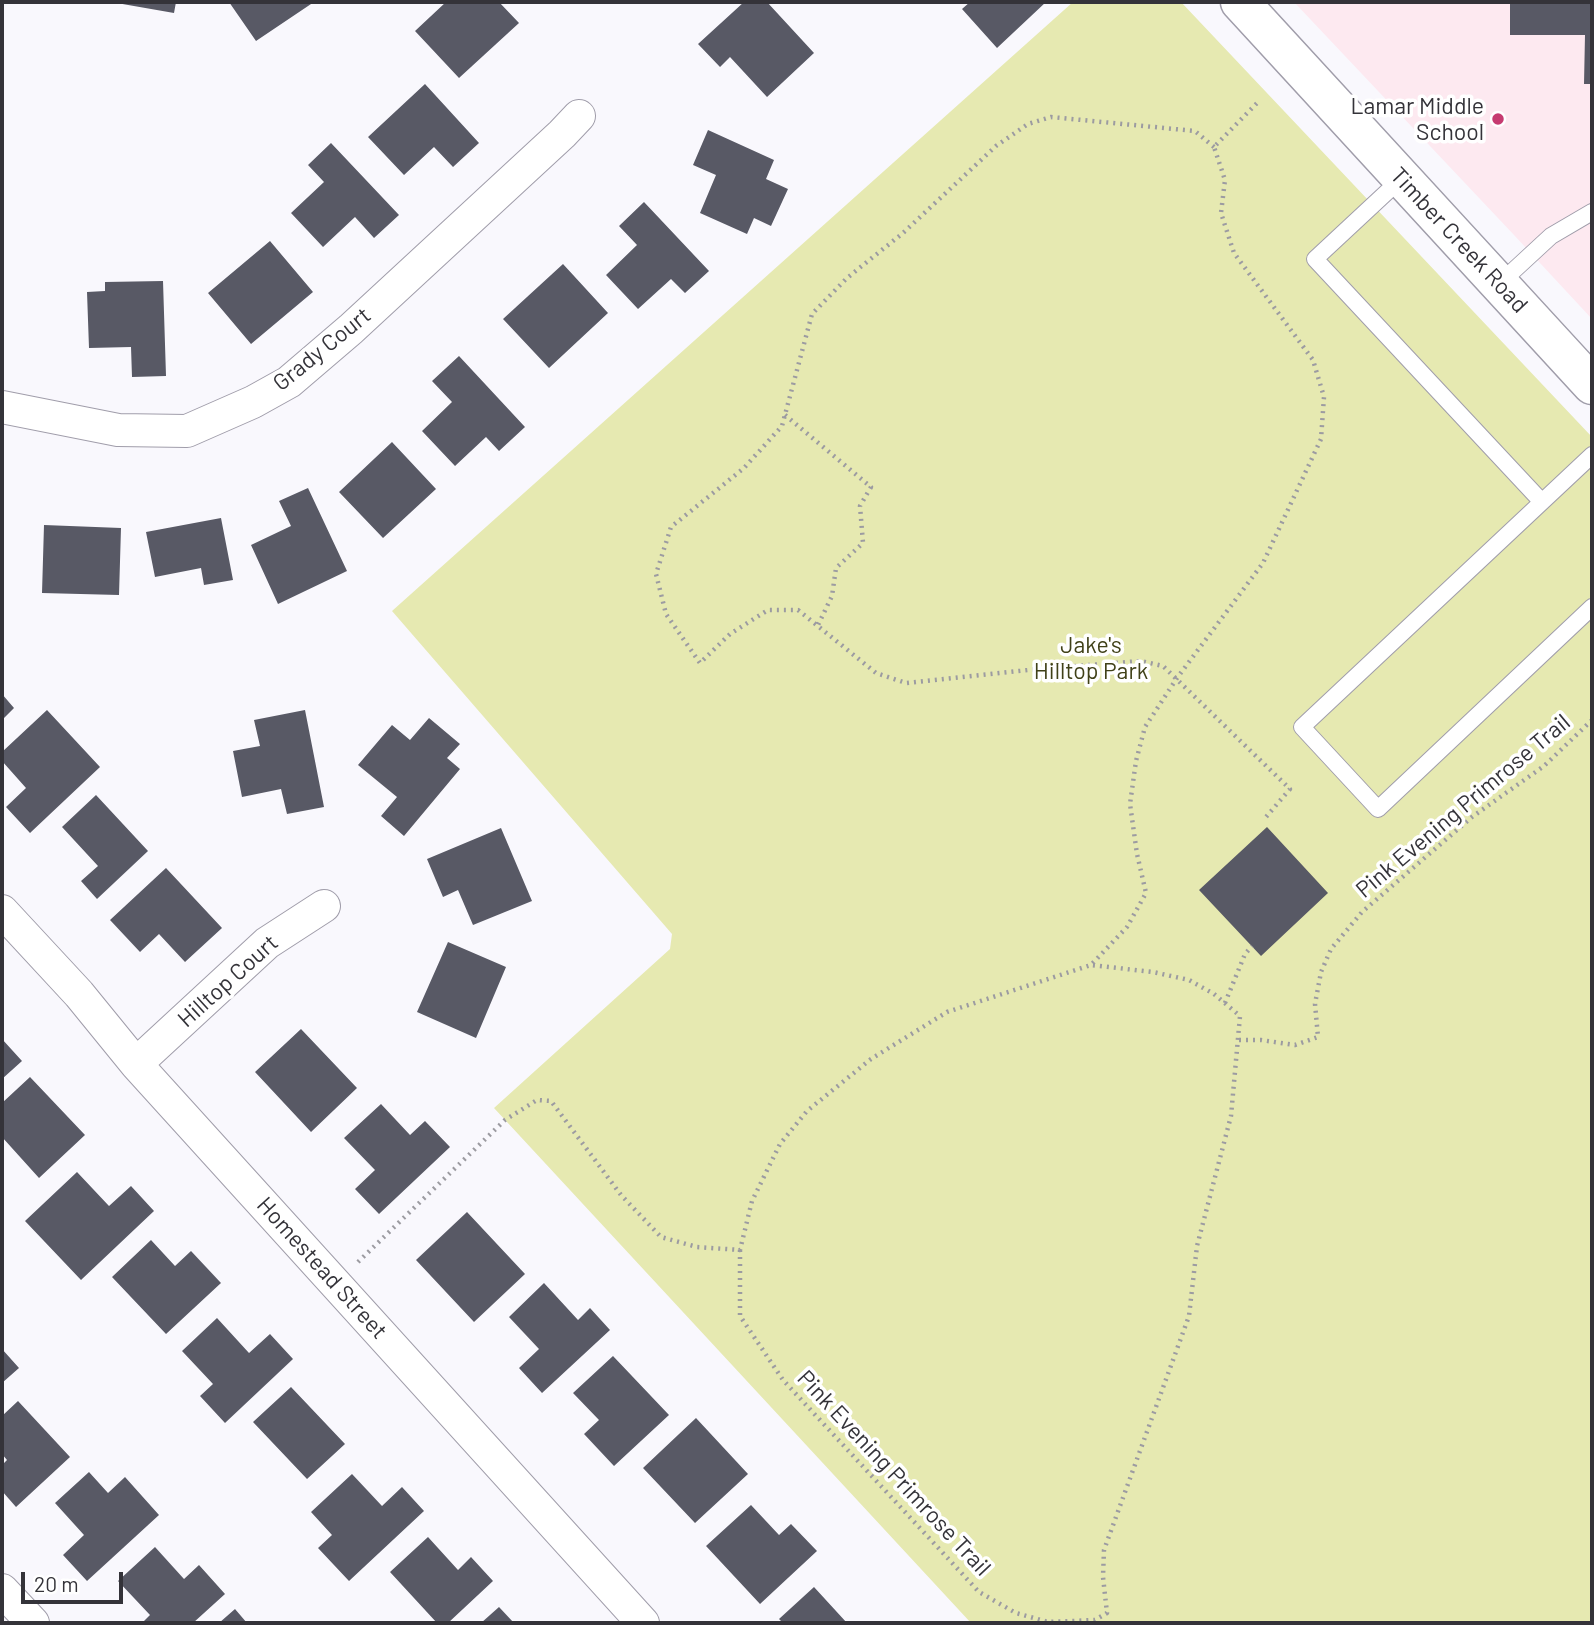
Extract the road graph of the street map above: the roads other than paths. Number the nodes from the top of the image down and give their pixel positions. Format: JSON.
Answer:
{"nodes":[{"id":1,"x":1240,"y":2,"type":"edge"},
{"id":2,"x":579,"y":116,"type":"dead end"},
{"id":3,"x":1402,"y":178,"type":"junction"},
{"id":4,"x":1592,"y":212,"type":"edge"},
{"id":5,"x":1499,"y":284,"type":"junction"},
{"id":6,"x":1592,"y":385,"type":"edge"},
{"id":7,"x":2,"y":407,"type":"edge"},
{"id":8,"x":1592,"y":455,"type":"edge"},
{"id":9,"x":1542,"y":502,"type":"junction"},
{"id":10,"x":1592,"y":607,"type":"edge"},
{"id":11,"x":324,"y":906,"type":"dead end"},
{"id":12,"x":2,"y":911,"type":"edge"},
{"id":13,"x":136,"y":1064,"type":"junction"},
{"id":14,"x":2,"y":1590,"type":"edge"},
{"id":15,"x":33,"y":1623,"type":"edge"},
{"id":16,"x":643,"y":1623,"type":"edge"}],
"edges":[{"from":1,"to":3,"type":"street","name":"Timber Creek Road"},
{"from":2,"to":7,"type":"street","name":"Grady Court"},
{"from":3,"to":5,"type":"street","name":"Timber Creek Road"},
{"from":3,"to":9,"type":"lane"},
{"from":4,"to":5,"type":"lane"},
{"from":5,"to":6,"type":"street","name":"Timber Creek Road"},
{"from":8,"to":9,"type":"lane"},
{"from":9,"to":10,"type":"lane"},
{"from":11,"to":13,"type":"street","name":"Hilltop Court"},
{"from":12,"to":13,"type":"street","name":"Homestead Street"},
{"from":13,"to":16,"type":"street","name":"Homestead Street"},
{"from":14,"to":15,"type":"street"}]}
